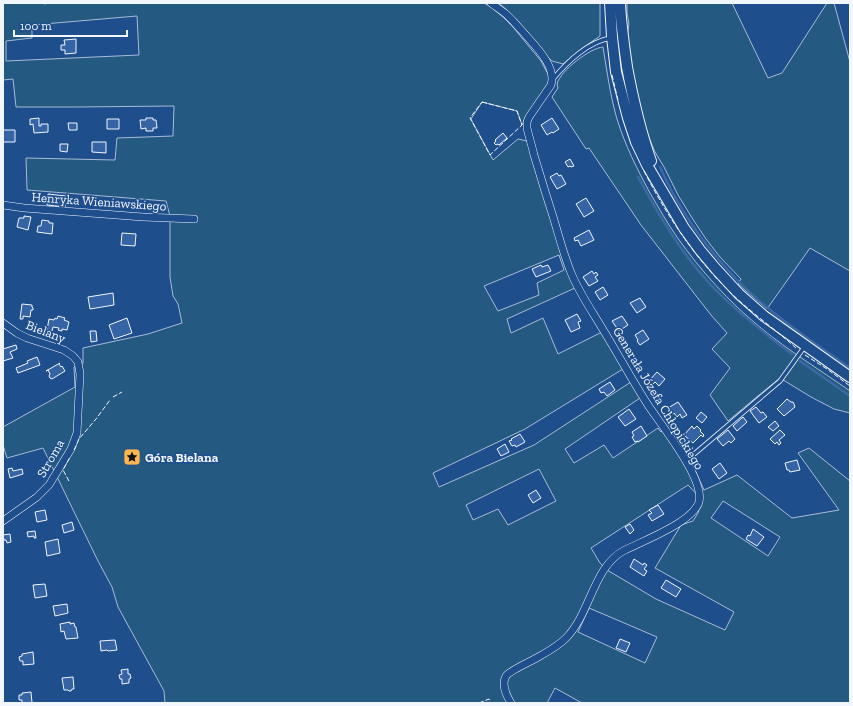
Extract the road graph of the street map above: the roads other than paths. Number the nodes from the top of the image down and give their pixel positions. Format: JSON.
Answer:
{"nodes":[{"id":1,"x":491,"y":3,"type":"edge"},
{"id":2,"x":610,"y":3,"type":"edge"},
{"id":3,"x":620,"y":3,"type":"edge"},
{"id":4,"x":612,"y":38,"type":"junction"},
{"id":5,"x":553,"y":79,"type":"junction"},
{"id":6,"x":660,"y":188,"type":"junction"},
{"id":7,"x":3,"y":205,"type":"edge"},
{"id":8,"x":194,"y":219,"type":"dead end"},
{"id":9,"x":3,"y":323,"type":"edge"},
{"id":10,"x":806,"y":346,"type":"junction"},
{"id":11,"x":78,"y":362,"type":"joint"},
{"id":12,"x":850,"y":377,"type":"edge"},
{"id":13,"x":686,"y":462,"type":"junction"},
{"id":14,"x":3,"y":521,"type":"edge"},
{"id":15,"x":511,"y":703,"type":"edge"}],
"edges":[{"from":1,"to":5,"type":"street"},
{"from":2,"to":4,"type":"main road"},
{"from":3,"to":6,"type":"main road"},
{"from":4,"to":5,"type":"lane"},
{"from":4,"to":6,"type":"main road"},
{"from":5,"to":13,"type":"street","name":"Generała Józefa Chłopickiego"},
{"from":6,"to":10,"type":"main road"},
{"from":7,"to":8,"type":"street","name":"Henryka Wieniawskiego"},
{"from":9,"to":11,"type":"street","name":"Bielany"},
{"from":10,"to":12,"type":"main road"},
{"from":10,"to":13,"type":"lane"},
{"from":11,"to":14,"type":"street","name":"Stroma"},
{"from":13,"to":15,"type":"street","name":"Generała Józefa Chłopickiego"}]}
